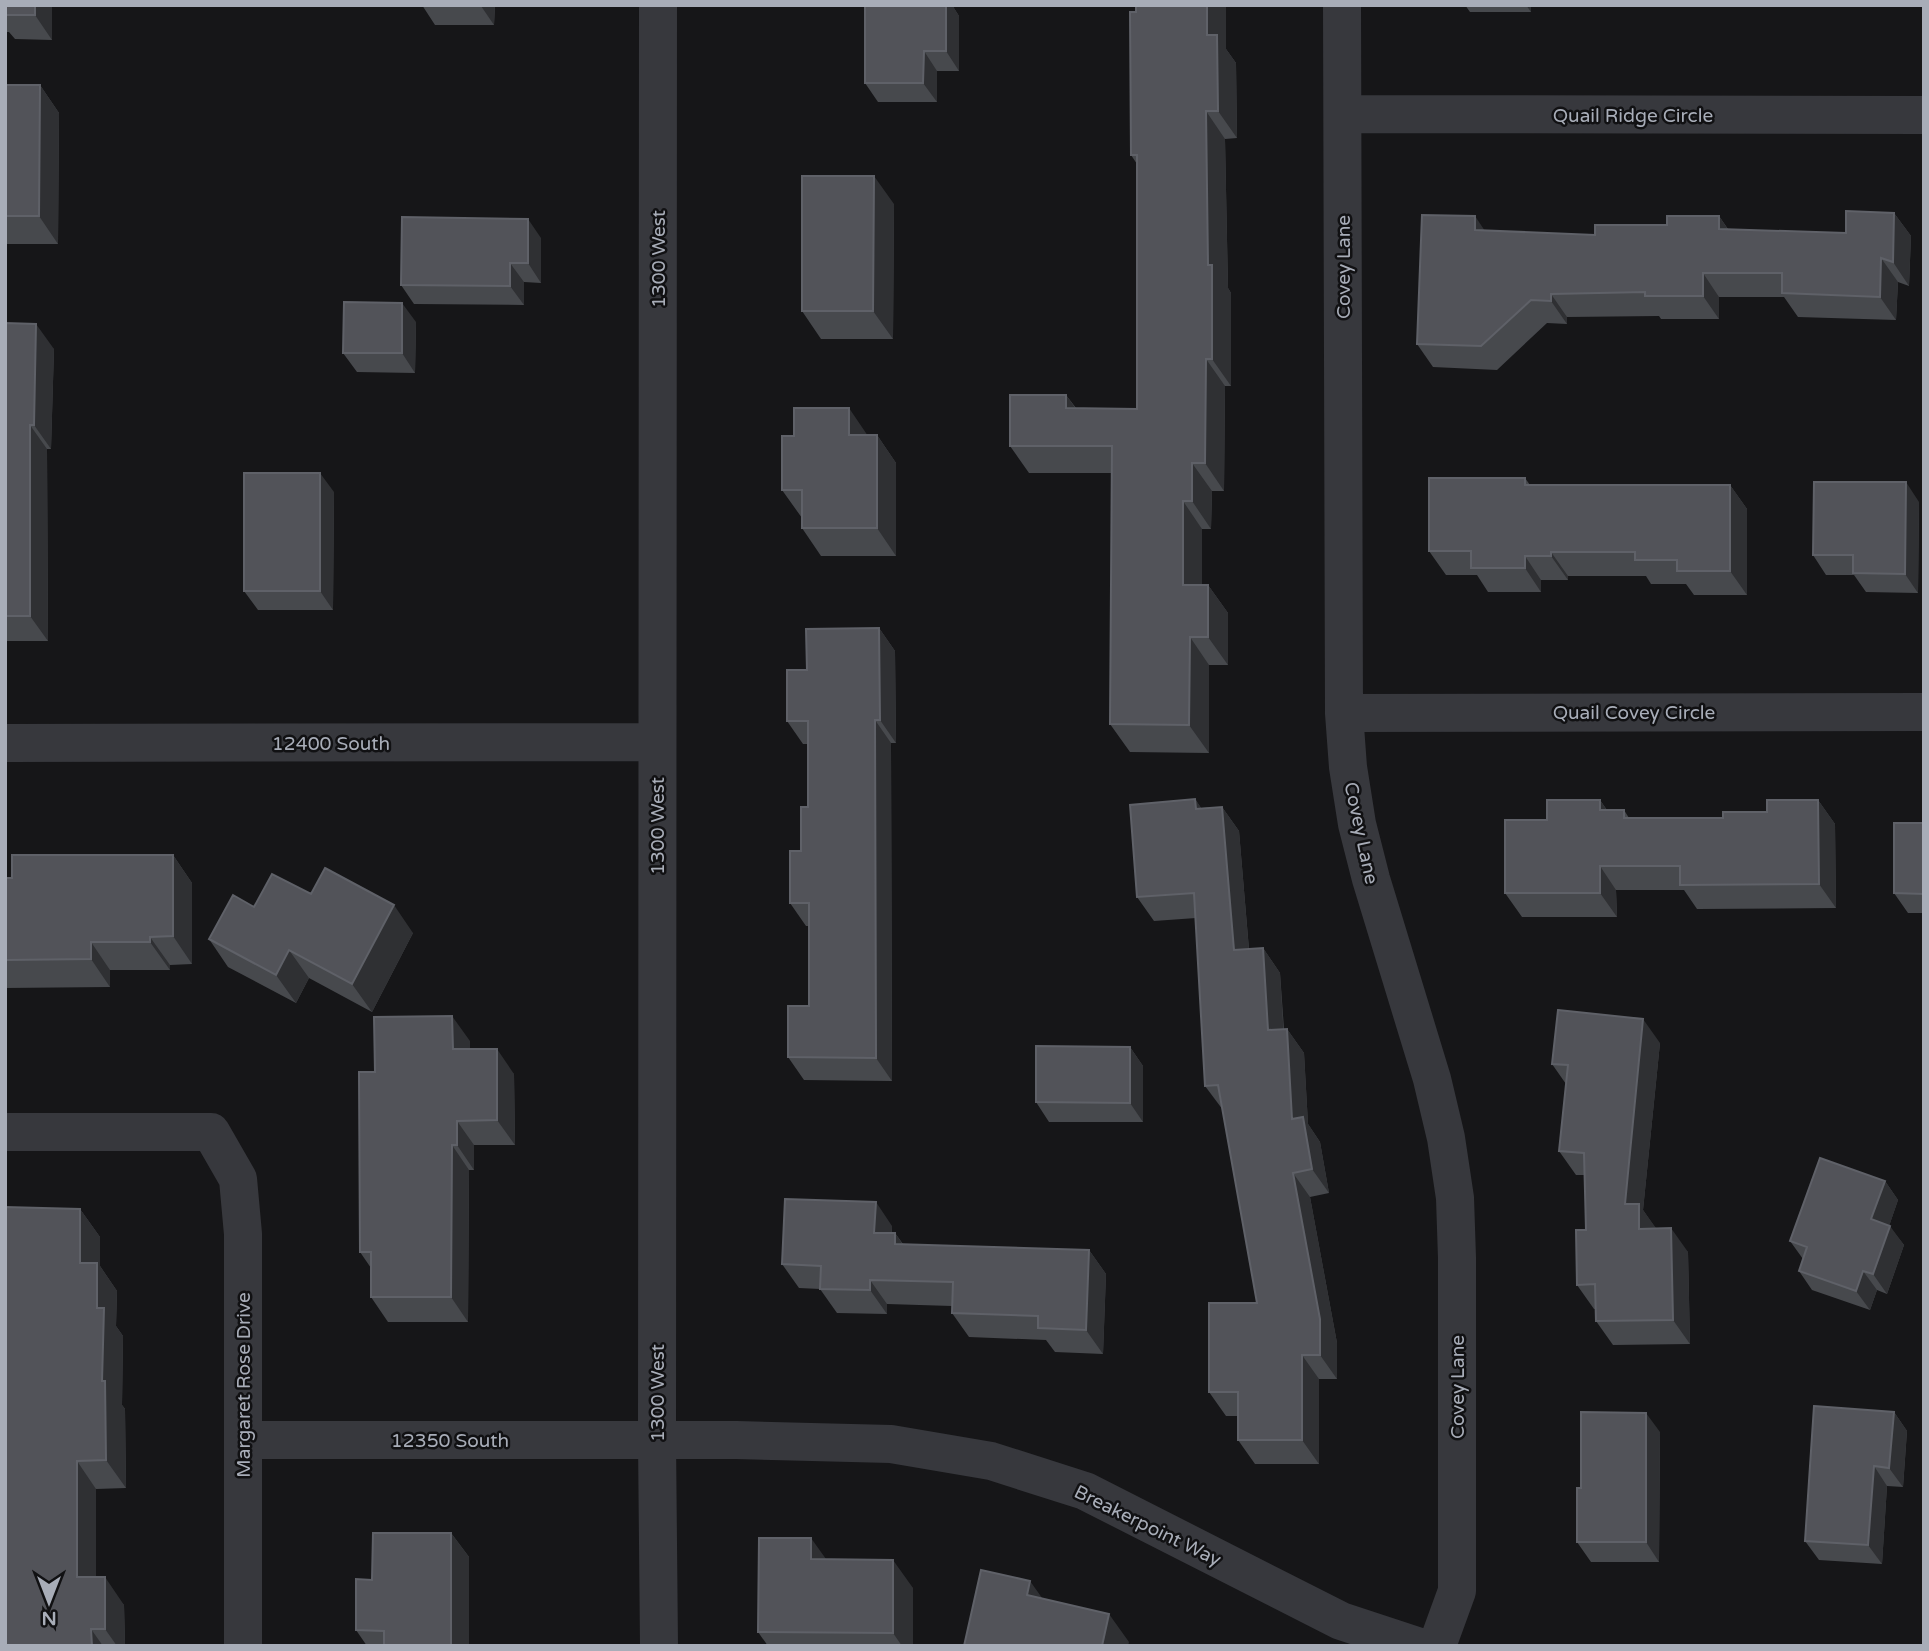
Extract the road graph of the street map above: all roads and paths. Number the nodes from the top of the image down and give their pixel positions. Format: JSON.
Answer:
{"nodes":[{"id":1,"x":659,"y":5,"type":"edge"},
{"id":2,"x":1342,"y":5,"type":"edge"},
{"id":3,"x":1343,"y":114,"type":"junction"},
{"id":4,"x":1924,"y":115,"type":"edge"},
{"id":5,"x":1924,"y":712,"type":"edge"},
{"id":6,"x":1344,"y":713,"type":"junction"},
{"id":7,"x":657,"y":742,"type":"junction"},
{"id":8,"x":5,"y":743,"type":"edge"},
{"id":9,"x":5,"y":1132,"type":"edge"},
{"id":10,"x":243,"y":1440,"type":"junction"},
{"id":11,"x":657,"y":1440,"type":"junction"},
{"id":12,"x":243,"y":1646,"type":"edge"},
{"id":13,"x":659,"y":1646,"type":"edge"},
{"id":14,"x":1417,"y":1646,"type":"edge"},
{"id":15,"x":1437,"y":1646,"type":"edge"}],
"edges":[{"from":1,"to":7,"type":"street","name":"1300 West"},
{"from":2,"to":3,"type":"street","name":"Covey Lane"},
{"from":3,"to":4,"type":"street","name":"Quail Ridge Circle"},
{"from":3,"to":6,"type":"street","name":"Covey Lane"},
{"from":5,"to":6,"type":"street","name":"Quail Covey Circle"},
{"from":6,"to":15,"type":"street","name":"Covey Lane"},
{"from":7,"to":8,"type":"street","name":"12400 South"},
{"from":7,"to":11,"type":"street","name":"1300 West"},
{"from":9,"to":10,"type":"street","name":"Margaret Rose Drive"},
{"from":10,"to":11,"type":"street","name":"12350 South"},
{"from":10,"to":12,"type":"street","name":"Margaret Rose Drive"},
{"from":11,"to":13,"type":"street","name":"1300 West"},
{"from":11,"to":14,"type":"street","name":"Breakerpoint Way"}]}
